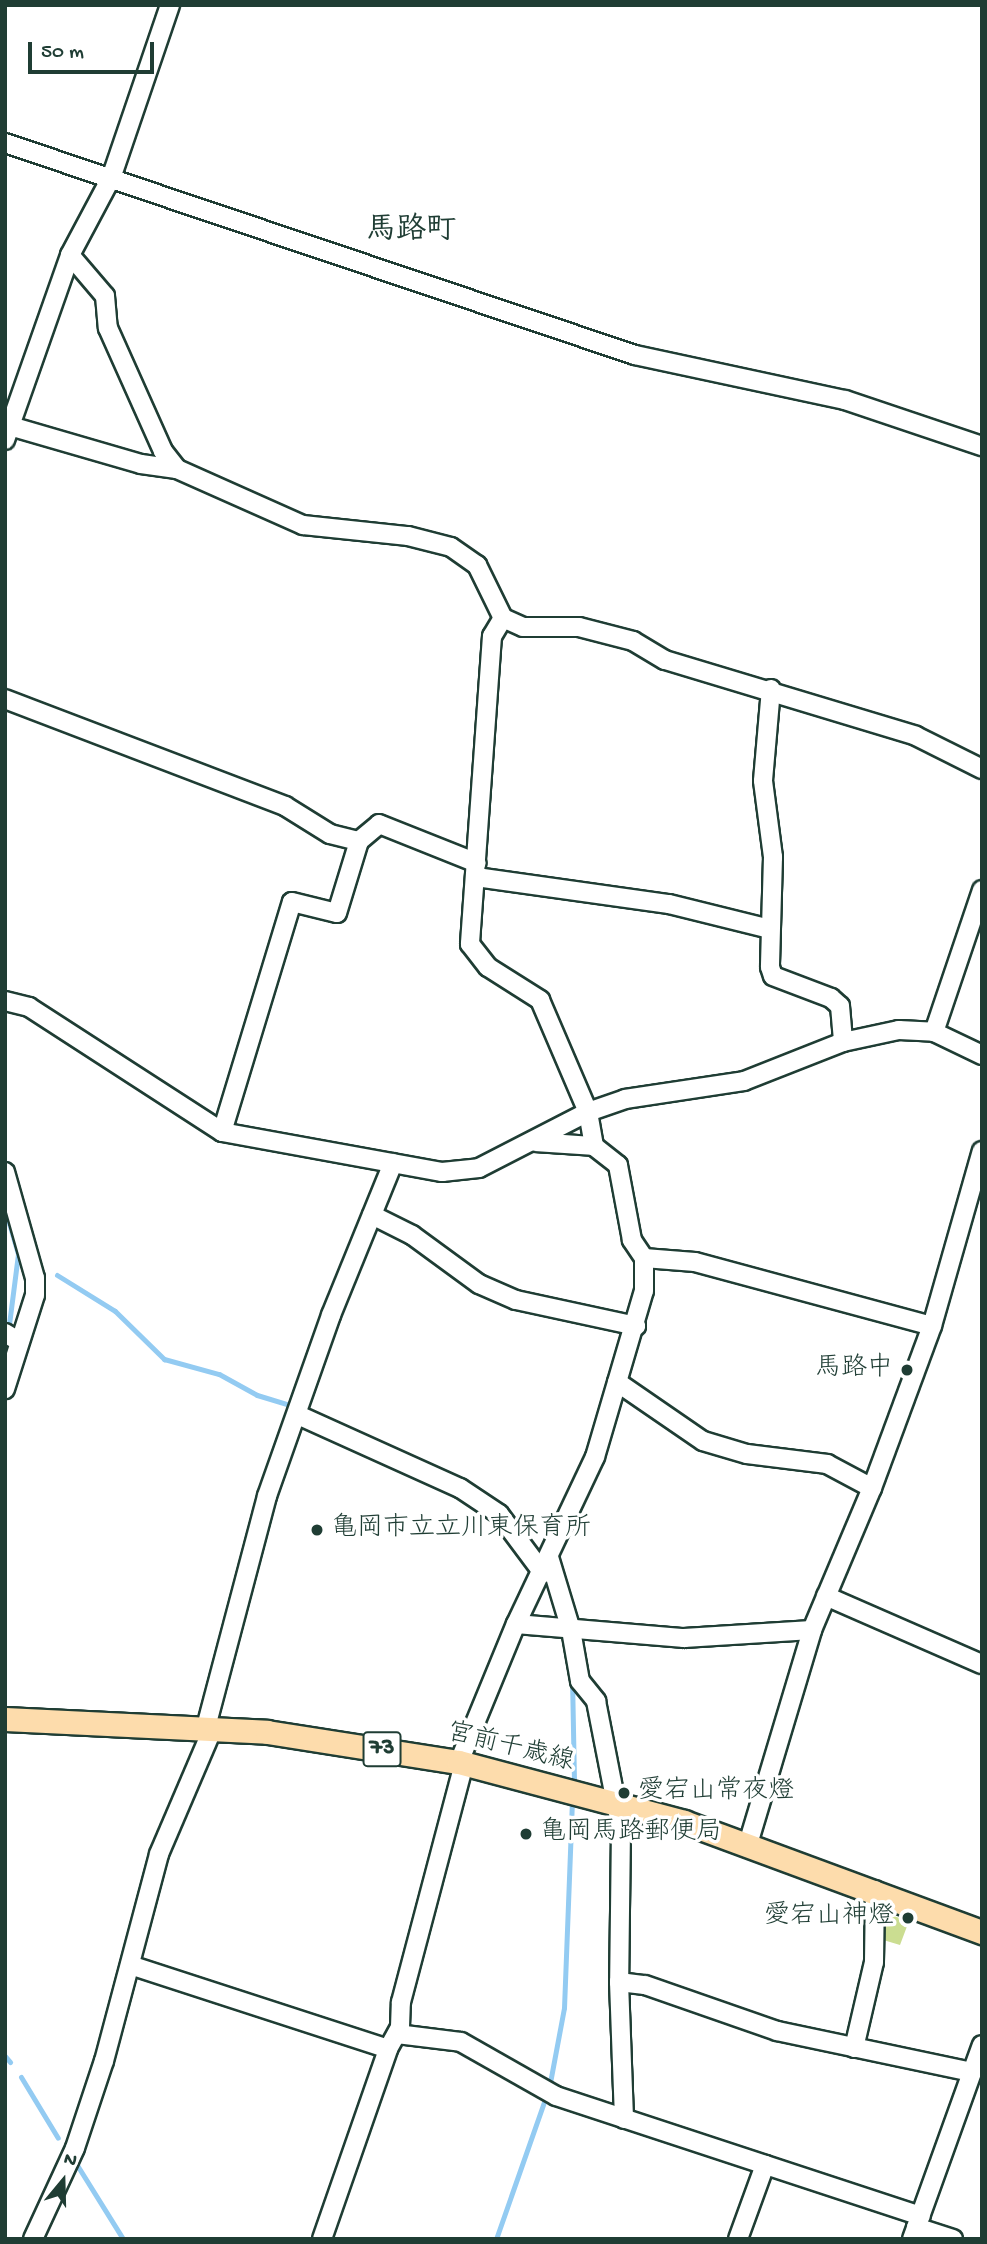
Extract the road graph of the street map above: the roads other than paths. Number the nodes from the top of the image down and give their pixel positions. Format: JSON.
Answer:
{"nodes":[{"id":1,"x":170,"y":5,"type":"edge"},
{"id":2,"x":5,"y":143,"type":"edge"},
{"id":3,"x":111,"y":178,"type":"junction"},
{"id":4,"x":70,"y":255,"type":"junction"},
{"id":5,"x":8,"y":433,"type":"edge"},
{"id":6,"x":982,"y":446,"type":"edge"},
{"id":7,"x":177,"y":469,"type":"junction"},
{"id":8,"x":503,"y":618,"type":"junction"},
{"id":9,"x":771,"y":689,"type":"junction"},
{"id":10,"x":5,"y":699,"type":"edge"},
{"id":11,"x":982,"y":769,"type":"edge"},
{"id":12,"x":359,"y":841,"type":"junction"},
{"id":13,"x":476,"y":870,"type":"junction"},
{"id":14,"x":982,"y":890,"type":"edge"},
{"id":15,"x":770,"y":929,"type":"junction"},
{"id":16,"x":5,"y":1002,"type":"edge"},
{"id":17,"x":934,"y":1032,"type":"junction"},
{"id":18,"x":843,"y":1042,"type":"junction"},
{"id":19,"x":982,"y":1055,"type":"edge"},
{"id":20,"x":588,"y":1112,"type":"junction"},
{"id":21,"x":222,"y":1132,"type":"junction"},
{"id":22,"x":536,"y":1142,"type":"junction"},
{"id":23,"x":594,"y":1146,"type":"junction"},
{"id":24,"x":982,"y":1151,"type":"edge"},
{"id":25,"x":393,"y":1163,"type":"junction"},
{"id":26,"x":5,"y":1172,"type":"edge"},
{"id":27,"x":372,"y":1215,"type":"junction"},
{"id":28,"x":644,"y":1258,"type":"junction"},
{"id":29,"x":636,"y":1326,"type":"junction"},
{"id":30,"x":932,"y":1326,"type":"junction"},
{"id":31,"x":13,"y":1337,"type":"edge"},
{"id":32,"x":617,"y":1382,"type":"junction"},
{"id":33,"x":5,"y":1389,"type":"edge"},
{"id":34,"x":298,"y":1415,"type":"junction"},
{"id":35,"x":872,"y":1488,"type":"junction"},
{"id":36,"x":546,"y":1565,"type":"junction"},
{"id":37,"x":826,"y":1596,"type":"junction"},
{"id":38,"x":516,"y":1624,"type":"junction"},
{"id":39,"x":571,"y":1630,"type":"junction"},
{"id":40,"x":812,"y":1630,"type":"junction"},
{"id":41,"x":982,"y":1664,"type":"edge"},
{"id":42,"x":5,"y":1719,"type":"edge"},
{"id":43,"x":210,"y":1728,"type":"junction"},
{"id":44,"x":462,"y":1763,"type":"junction"},
{"id":45,"x":616,"y":1804,"type":"junction"},
{"id":46,"x":748,"y":1844,"type":"junction"},
{"id":47,"x":875,"y":1890,"type":"junction"},
{"id":48,"x":982,"y":1932,"type":"edge"},
{"id":49,"x":130,"y":1965,"type":"junction"},
{"id":50,"x":619,"y":1982,"type":"junction"},
{"id":51,"x":393,"y":2041,"type":"junction"},
{"id":52,"x":982,"y":2045,"type":"edge"},
{"id":53,"x":854,"y":2048,"type":"junction"},
{"id":54,"x":972,"y":2071,"type":"junction"},
{"id":55,"x":624,"y":2119,"type":"junction"},
{"id":56,"x":765,"y":2165,"type":"junction"},
{"id":57,"x":916,"y":2227,"type":"edge"},
{"id":58,"x":33,"y":2239,"type":"edge"},
{"id":59,"x":322,"y":2239,"type":"edge"},
{"id":60,"x":738,"y":2239,"type":"edge"},
{"id":61,"x":953,"y":2239,"type":"edge"}],
"edges":[{"from":1,"to":3,"type":"street"},
{"from":2,"to":3,"type":"street"},
{"from":3,"to":4,"type":"street"},
{"from":3,"to":6,"type":"street"},
{"from":4,"to":5,"type":"street"},
{"from":4,"to":7,"type":"street"},
{"from":5,"to":7,"type":"street"},
{"from":7,"to":8,"type":"street"},
{"from":8,"to":9,"type":"street"},
{"from":8,"to":13,"type":"street"},
{"from":9,"to":11,"type":"street"},
{"from":9,"to":15,"type":"street"},
{"from":10,"to":12,"type":"street"},
{"from":12,"to":13,"type":"street"},
{"from":12,"to":21,"type":"street"},
{"from":13,"to":15,"type":"street"},
{"from":13,"to":20,"type":"street"},
{"from":14,"to":17,"type":"street"},
{"from":15,"to":18,"type":"street"},
{"from":16,"to":21,"type":"street"},
{"from":17,"to":18,"type":"street"},
{"from":17,"to":19,"type":"street"},
{"from":18,"to":20,"type":"street"},
{"from":20,"to":22,"type":"street"},
{"from":20,"to":23,"type":"street"},
{"from":21,"to":25,"type":"street"},
{"from":22,"to":23,"type":"street"},
{"from":22,"to":25,"type":"street"},
{"from":23,"to":28,"type":"street"},
{"from":24,"to":30,"type":"street"},
{"from":25,"to":27,"type":"street"},
{"from":26,"to":31,"type":"street"},
{"from":27,"to":29,"type":"street"},
{"from":27,"to":34,"type":"street"},
{"from":28,"to":29,"type":"street"},
{"from":28,"to":30,"type":"street"},
{"from":29,"to":32,"type":"street"},
{"from":30,"to":35,"type":"street"},
{"from":31,"to":33,"type":"street"},
{"from":32,"to":35,"type":"street"},
{"from":32,"to":36,"type":"street"},
{"from":34,"to":36,"type":"street"},
{"from":34,"to":43,"type":"street"},
{"from":35,"to":37,"type":"street"},
{"from":36,"to":38,"type":"street"},
{"from":36,"to":39,"type":"street"},
{"from":37,"to":40,"type":"street"},
{"from":37,"to":41,"type":"street"},
{"from":38,"to":39,"type":"street"},
{"from":38,"to":44,"type":"street"},
{"from":39,"to":40,"type":"street"},
{"from":39,"to":45,"type":"street"},
{"from":40,"to":46,"type":"street"},
{"from":42,"to":43,"type":"main road","name":"宮前千歳線","number":"73"},
{"from":43,"to":44,"type":"main road","name":"宮前千歳線","number":"73"},
{"from":43,"to":49,"type":"street"},
{"from":44,"to":45,"type":"main road","name":"宮前千歳線","number":"73"},
{"from":44,"to":51,"type":"street"},
{"from":45,"to":46,"type":"main road","name":"宮前千歳線","number":"73"},
{"from":45,"to":50,"type":"street"},
{"from":46,"to":47,"type":"main road","name":"宮前千歳線","number":"73"},
{"from":47,"to":48,"type":"main road","name":"宮前千歳線","number":"73"},
{"from":47,"to":53,"type":"street"},
{"from":49,"to":51,"type":"street"},
{"from":49,"to":58,"type":"street"},
{"from":50,"to":53,"type":"street"},
{"from":50,"to":55,"type":"street"},
{"from":51,"to":55,"type":"street"},
{"from":51,"to":59,"type":"street"},
{"from":52,"to":54,"type":"street"},
{"from":53,"to":54,"type":"street"},
{"from":54,"to":57,"type":"street"},
{"from":55,"to":56,"type":"street"},
{"from":56,"to":57,"type":"street"},
{"from":56,"to":60,"type":"street"},
{"from":57,"to":61,"type":"street"}]}
